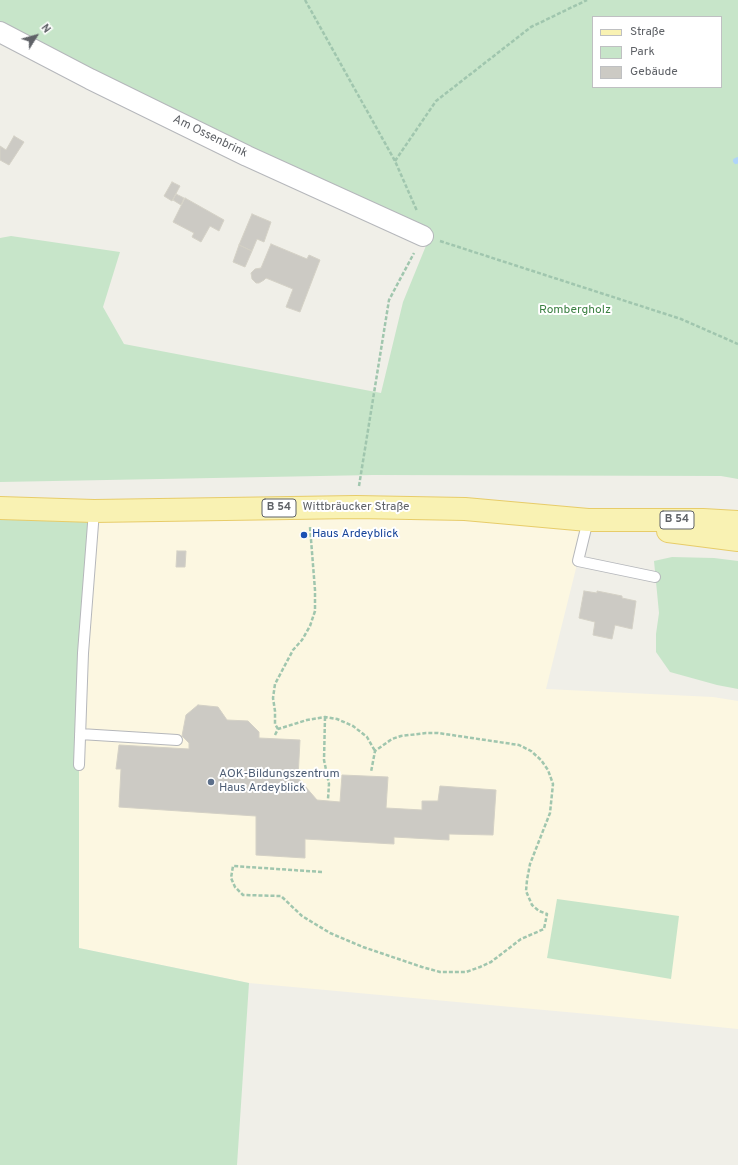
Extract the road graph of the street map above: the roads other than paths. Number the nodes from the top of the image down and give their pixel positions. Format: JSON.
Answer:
{"nodes":[{"id":1,"x":0,"y":32,"type":"edge"},
{"id":2,"x":423,"y":236,"type":"road end"},
{"id":3,"x":0,"y":508,"type":"edge"},
{"id":4,"x":94,"y":511,"type":"junction"},
{"id":5,"x":588,"y":520,"type":"junction"},
{"id":6,"x":616,"y":521,"type":"junction"},
{"id":7,"x":738,"y":522,"type":"edge"},
{"id":8,"x":738,"y":540,"type":"edge"},
{"id":9,"x":655,"y":577,"type":"dead end"},
{"id":10,"x":80,"y":734,"type":"junction"},
{"id":11,"x":177,"y":740,"type":"dead end"},
{"id":12,"x":79,"y":765,"type":"dead end"}],
"edges":[{"from":1,"to":2,"type":"street","name":"Am Ossenbrink"},
{"from":3,"to":4,"type":"main road","name":"Wittbräucker Straße","number":"B 54"},
{"from":4,"to":5,"type":"main road","name":"Wittbräucker Straße","number":"B 54"},
{"from":4,"to":10,"type":"lane"},
{"from":5,"to":6,"type":"main road","name":"Wittbräucker Straße","number":"B 54"},
{"from":5,"to":9,"type":"lane"},
{"from":6,"to":7,"type":"main road","number":"B 54"},
{"from":6,"to":8,"type":"main road","number":"B 54"},
{"from":10,"to":11,"type":"lane"},
{"from":10,"to":12,"type":"lane"}]}
